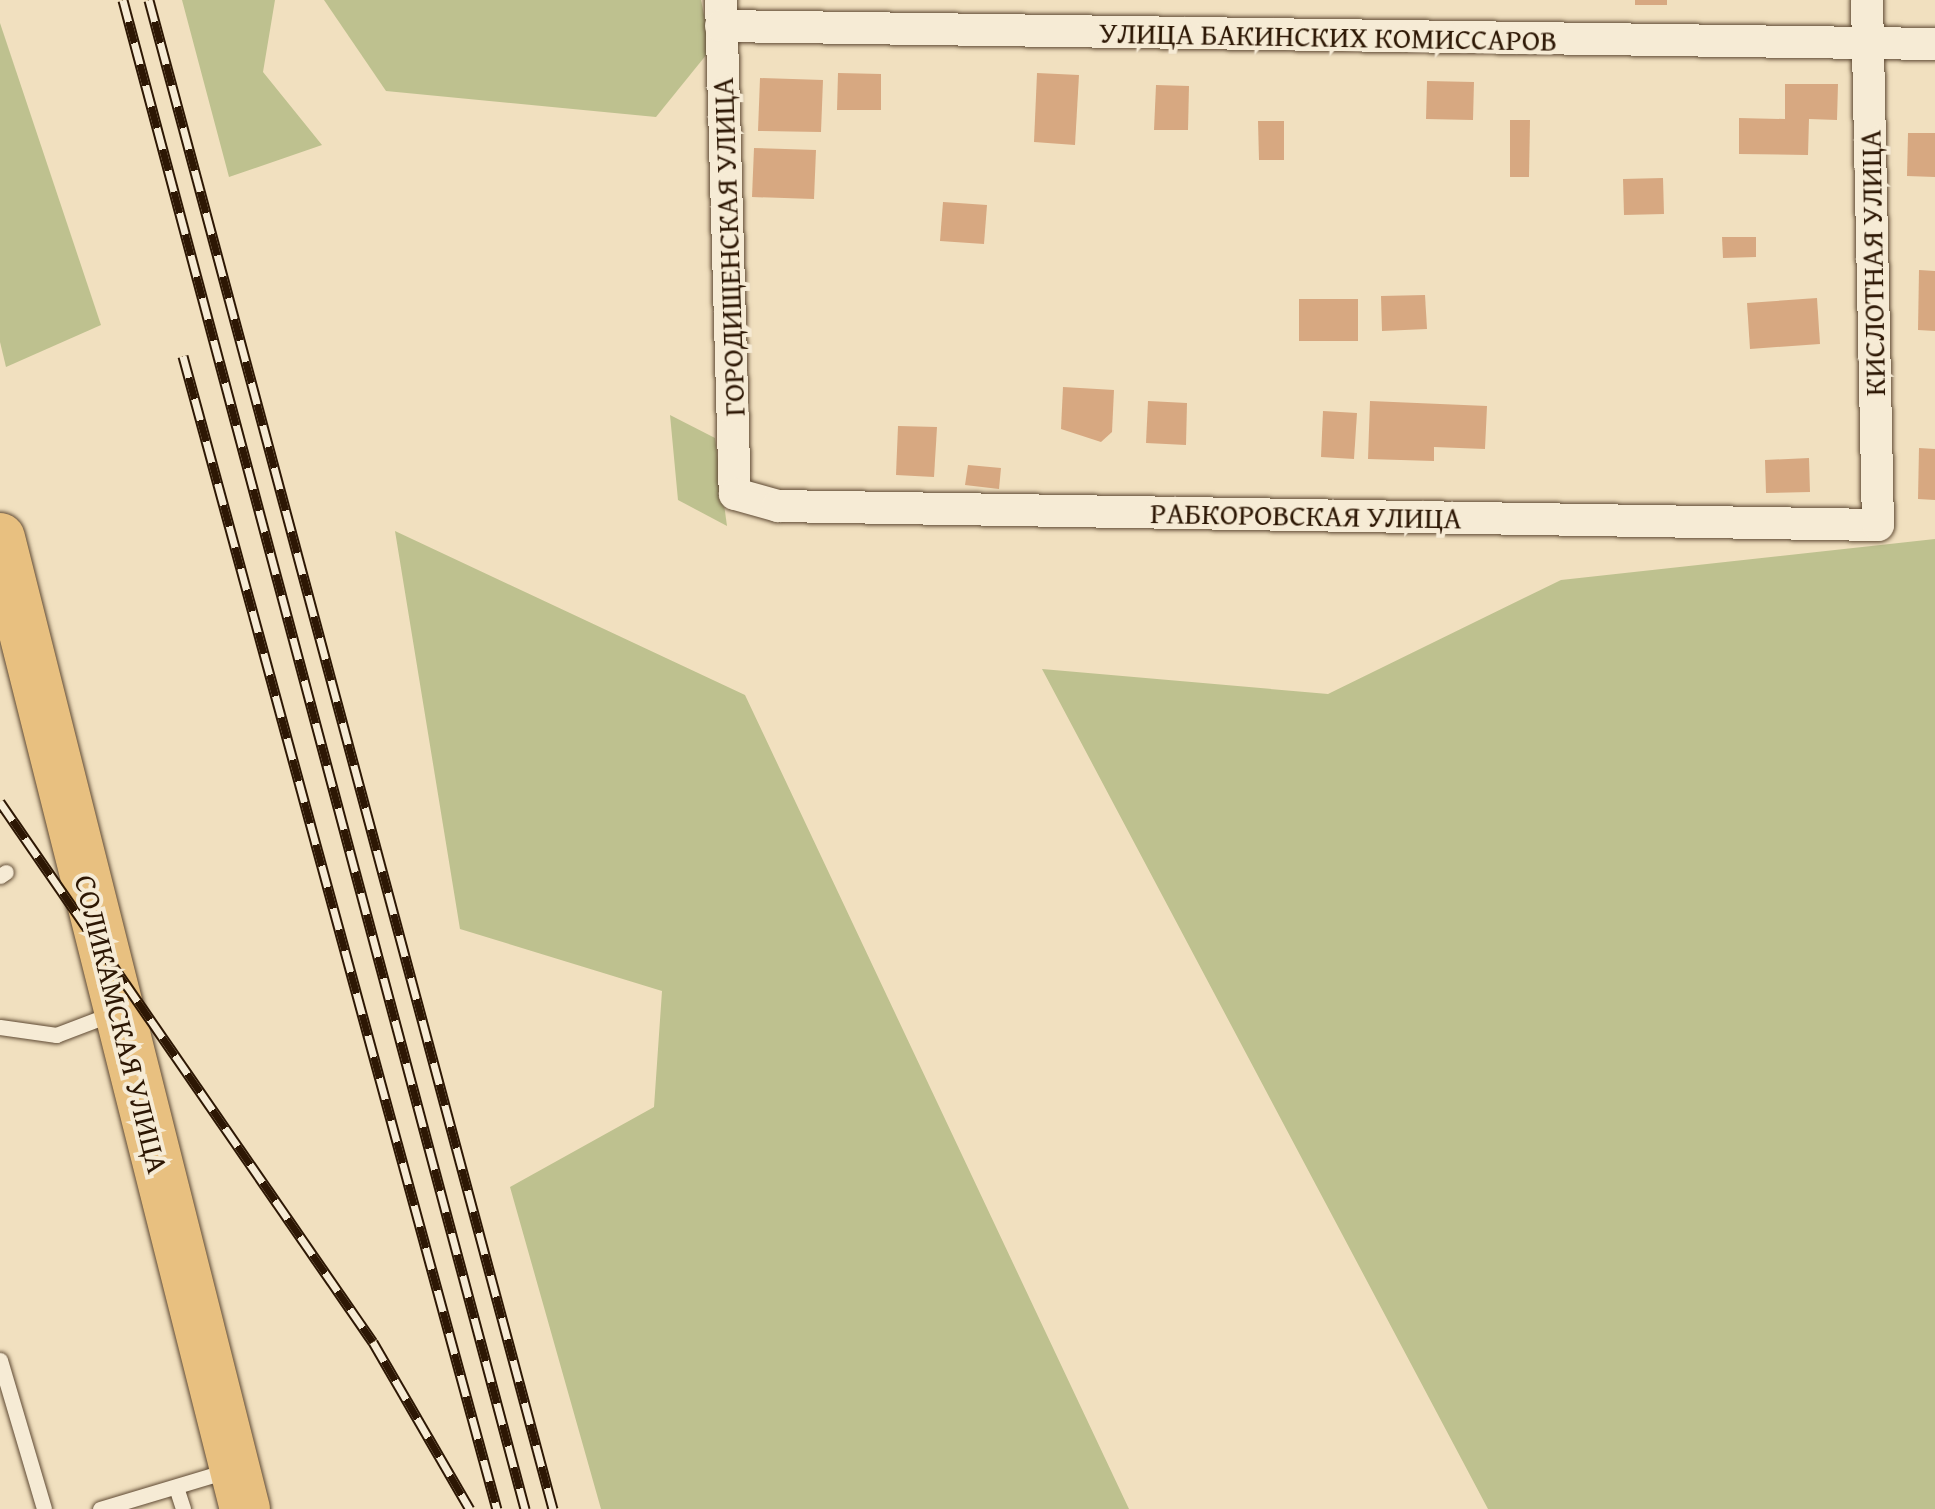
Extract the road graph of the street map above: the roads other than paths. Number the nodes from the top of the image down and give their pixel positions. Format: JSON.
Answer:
{"nodes":[{"id":1,"x":1868,"y":0,"type":"edge"},
{"id":2,"x":721,"y":13,"type":"edge"},
{"id":3,"x":1867,"y":44,"type":"junction"},
{"id":4,"x":1935,"y":44,"type":"edge"},
{"id":5,"x":736,"y":494,"type":"joint"},
{"id":6,"x":1878,"y":525,"type":"joint"},
{"id":7,"x":0,"y":538,"type":"edge"},
{"id":8,"x":120,"y":1010,"type":"junction"},
{"id":9,"x":0,"y":1027,"type":"edge"},
{"id":10,"x":0,"y":1360,"type":"edge"},
{"id":11,"x":176,"y":1486,"type":"junction"},
{"id":12,"x":239,"y":1489,"type":"edge"},
{"id":13,"x":44,"y":1509,"type":"edge"},
{"id":14,"x":100,"y":1509,"type":"edge"},
{"id":15,"x":182,"y":1509,"type":"edge"}],
"edges":[{"from":1,"to":3,"type":"street","name":"КИСЛОТНАЯ УЛИЦА"},
{"from":2,"to":3,"type":"street","name":"УЛИЦА БАКИНСКИХ КОМИССАРОВ"},
{"from":2,"to":5,"type":"street","name":"ГОРОДИЩЕНСКАЯ УЛИЦА"},
{"from":3,"to":4,"type":"street","name":"УЛИЦА БАКИНСКИХ КОМИССАРОВ"},
{"from":3,"to":6,"type":"street","name":"КИСЛОТНАЯ УЛИЦА"},
{"from":5,"to":6,"type":"street","name":"РАБКОРОВСКАЯ УЛИЦА"},
{"from":7,"to":8,"type":"main road","name":"СОЛИКАМСКАЯ УЛИЦА"},
{"from":8,"to":9,"type":"lane"},
{"from":8,"to":12,"type":"main road","name":"СОЛИКАМСКАЯ УЛИЦА"},
{"from":10,"to":13,"type":"lane"},
{"from":11,"to":12,"type":"lane"},
{"from":11,"to":14,"type":"lane"},
{"from":11,"to":15,"type":"lane"}]}
